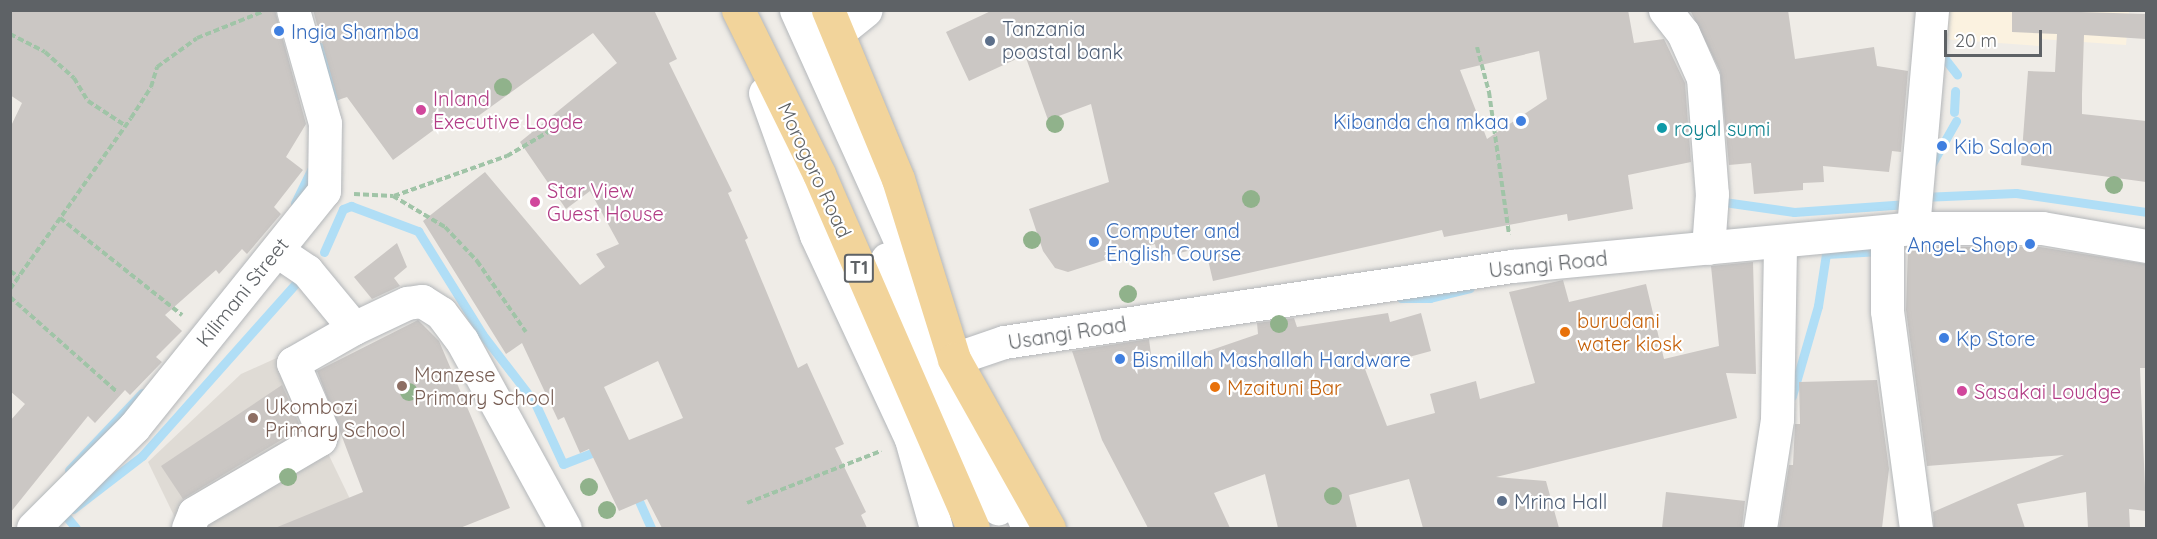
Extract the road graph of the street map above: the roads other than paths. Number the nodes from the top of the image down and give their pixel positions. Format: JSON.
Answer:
{"nodes":[{"id":1,"x":293,"y":10,"type":"edge"},
{"id":2,"x":723,"y":10,"type":"edge"},
{"id":3,"x":738,"y":10,"type":"edge"},
{"id":4,"x":775,"y":10,"type":"edge"},
{"id":5,"x":796,"y":10,"type":"edge"},
{"id":6,"x":866,"y":10,"type":"edge"},
{"id":7,"x":1665,"y":10,"type":"edge"},
{"id":8,"x":1932,"y":10,"type":"edge"},
{"id":9,"x":832,"y":22,"type":"edge"},
{"id":10,"x":1900,"y":230,"type":"junction"},
{"id":11,"x":1780,"y":243,"type":"junction"},
{"id":12,"x":2146,"y":246,"type":"edge"},
{"id":13,"x":1708,"y":248,"type":"junction"},
{"id":14,"x":277,"y":251,"type":"junction"},
{"id":15,"x":354,"y":328,"type":"junction"},
{"id":16,"x":954,"y":359,"type":"junction"},
{"id":17,"x":33,"y":528,"type":"edge"},
{"id":18,"x":188,"y":528,"type":"edge"},
{"id":19,"x":565,"y":528,"type":"edge"},
{"id":20,"x":936,"y":528,"type":"edge"},
{"id":21,"x":973,"y":528,"type":"edge"},
{"id":22,"x":1007,"y":528,"type":"edge"},
{"id":23,"x":1028,"y":528,"type":"edge"},
{"id":24,"x":1049,"y":528,"type":"edge"},
{"id":25,"x":1760,"y":528,"type":"edge"},
{"id":26,"x":1916,"y":528,"type":"edge"}],
"edges":[{"from":1,"to":14,"type":"street","name":"Kilimani Street"},
{"from":2,"to":20,"type":"street"},
{"from":3,"to":21,"type":"highway","name":"Morogoro Road","number":"T1"},
{"from":4,"to":22,"type":"street","name":"Morogoro Road"},
{"from":5,"to":23,"type":"street"},
{"from":6,"to":9,"type":"street"},
{"from":7,"to":13,"type":"street"},
{"from":8,"to":10,"type":"street"},
{"from":9,"to":16,"type":"highway"},
{"from":10,"to":11,"type":"street","name":"Usangi Road"},
{"from":10,"to":12,"type":"street","name":"Usangi Road"},
{"from":10,"to":26,"type":"street"},
{"from":11,"to":13,"type":"street","name":"Usangi Road"},
{"from":11,"to":25,"type":"street"},
{"from":13,"to":16,"type":"street","name":"Usangi Road"},
{"from":14,"to":15,"type":"street"},
{"from":14,"to":17,"type":"street","name":"Kilimani Street"},
{"from":15,"to":18,"type":"street"},
{"from":15,"to":19,"type":"street"},
{"from":16,"to":24,"type":"highway"}]}
